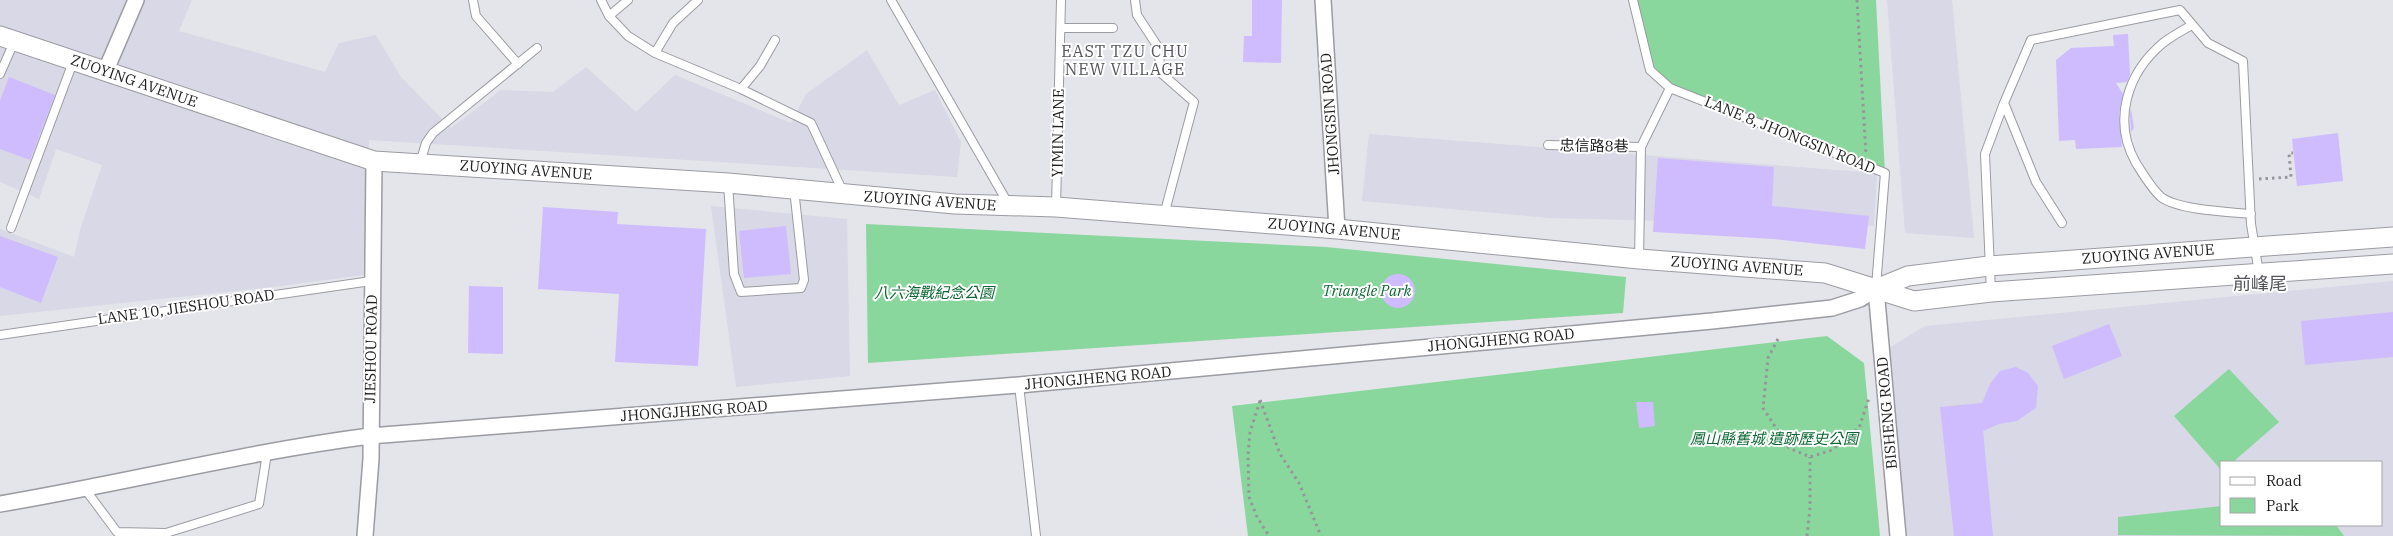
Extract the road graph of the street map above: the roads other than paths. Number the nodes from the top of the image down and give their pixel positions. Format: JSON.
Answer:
{"nodes":[{"id":1,"x":136,"y":0,"type":"edge"},
{"id":2,"x":473,"y":0,"type":"edge"},
{"id":3,"x":601,"y":0,"type":"edge"},
{"id":4,"x":628,"y":0,"type":"edge"},
{"id":5,"x":698,"y":0,"type":"edge"},
{"id":6,"x":892,"y":0,"type":"edge"},
{"id":7,"x":1061,"y":0,"type":"edge"},
{"id":8,"x":1134,"y":0,"type":"edge"},
{"id":9,"x":1323,"y":0,"type":"edge"},
{"id":10,"x":1633,"y":0,"type":"edge"},
{"id":11,"x":609,"y":16,"type":"junction"},
{"id":12,"x":2192,"y":24,"type":"junction"},
{"id":13,"x":1061,"y":28,"type":"junction"},
{"id":14,"x":1113,"y":28,"type":"dead end"},
{"id":15,"x":7,"y":38,"type":"edge"},
{"id":16,"x":775,"y":40,"type":"dead end"},
{"id":17,"x":537,"y":48,"type":"dead end"},
{"id":18,"x":655,"y":53,"type":"junction"},
{"id":19,"x":74,"y":60,"type":"junction"},
{"id":20,"x":518,"y":64,"type":"junction"},
{"id":21,"x":106,"y":70,"type":"junction"},
{"id":22,"x":0,"y":74,"type":"edge"},
{"id":23,"x":1670,"y":88,"type":"junction"},
{"id":24,"x":741,"y":89,"type":"junction"},
{"id":25,"x":2004,"y":103,"type":"junction"},
{"id":26,"x":1548,"y":145,"type":"dead end"},
{"id":27,"x":1641,"y":147,"type":"junction"},
{"id":28,"x":374,"y":161,"type":"junction"},
{"id":29,"x":420,"y":163,"type":"junction"},
{"id":30,"x":728,"y":183,"type":"junction"},
{"id":31,"x":794,"y":189,"type":"junction"},
{"id":32,"x":844,"y":194,"type":"junction"},
{"id":33,"x":1010,"y":207,"type":"junction"},
{"id":34,"x":1056,"y":207,"type":"junction"},
{"id":35,"x":2251,"y":214,"type":"junction"},
{"id":36,"x":1164,"y":215,"type":"junction"},
{"id":37,"x":2062,"y":223,"type":"dead end"},
{"id":38,"x":11,"y":228,"type":"dead end"},
{"id":39,"x":1337,"y":229,"type":"junction"},
{"id":40,"x":2393,"y":236,"type":"edge"},
{"id":41,"x":2254,"y":246,"type":"junction"},
{"id":42,"x":1639,"y":258,"type":"junction"},
{"id":43,"x":2393,"y":264,"type":"edge"},
{"id":44,"x":1989,"y":266,"type":"junction"},
{"id":45,"x":2259,"y":274,"type":"junction"},
{"id":46,"x":371,"y":281,"type":"junction"},
{"id":47,"x":1876,"y":289,"type":"junction"},
{"id":48,"x":1991,"y":292,"type":"junction"},
{"id":49,"x":0,"y":335,"type":"edge"},
{"id":50,"x":1019,"y":385,"type":"junction"},
{"id":51,"x":370,"y":436,"type":"junction"},
{"id":52,"x":266,"y":453,"type":"junction"},
{"id":53,"x":85,"y":490,"type":"junction"},
{"id":54,"x":0,"y":504,"type":"edge"},
{"id":55,"x":365,"y":536,"type":"edge"},
{"id":56,"x":1036,"y":536,"type":"edge"},
{"id":57,"x":1898,"y":536,"type":"edge"}],
"edges":[{"from":1,"to":21,"type":"street"},
{"from":2,"to":20,"type":"lane"},
{"from":3,"to":11,"type":"lane"},
{"from":4,"to":11,"type":"lane"},
{"from":5,"to":18,"type":"lane"},
{"from":6,"to":33,"type":"lane"},
{"from":7,"to":13,"type":"lane","name":"YIMIN LANE"},
{"from":8,"to":36,"type":"lane"},
{"from":9,"to":39,"type":"street","name":"JHONGSIN ROAD"},
{"from":10,"to":23,"type":"lane","name":"LANE 8, JHONGSIN ROAD"},
{"from":11,"to":18,"type":"lane"},
{"from":12,"to":25,"type":"lane"},
{"from":12,"to":35,"type":"lane"},
{"from":12,"to":35,"type":"lane"},
{"from":13,"to":14,"type":"lane"},
{"from":13,"to":34,"type":"lane","name":"YIMIN LANE"},
{"from":15,"to":19,"type":"street","name":"ZUOYING AVENUE"},
{"from":15,"to":22,"type":"lane"},
{"from":16,"to":24,"type":"lane"},
{"from":17,"to":20,"type":"lane"},
{"from":18,"to":24,"type":"lane"},
{"from":19,"to":21,"type":"street","name":"ZUOYING AVENUE"},
{"from":19,"to":38,"type":"lane"},
{"from":20,"to":29,"type":"lane"},
{"from":21,"to":28,"type":"street","name":"ZUOYING AVENUE"},
{"from":23,"to":27,"type":"lane"},
{"from":23,"to":47,"type":"lane","name":"LANE 8, JHONGSIN ROAD"},
{"from":24,"to":32,"type":"lane"},
{"from":25,"to":37,"type":"lane"},
{"from":25,"to":44,"type":"lane"},
{"from":26,"to":27,"type":"lane","name":"忠信路8巷"},
{"from":27,"to":42,"type":"lane"},
{"from":28,"to":29,"type":"street","name":"ZUOYING AVENUE"},
{"from":28,"to":46,"type":"street","name":"JIESHOU ROAD"},
{"from":29,"to":30,"type":"street","name":"ZUOYING AVENUE"},
{"from":30,"to":31,"type":"street","name":"ZUOYING AVENUE"},
{"from":30,"to":31,"type":"lane"},
{"from":31,"to":32,"type":"street","name":"ZUOYING AVENUE"},
{"from":32,"to":33,"type":"street","name":"ZUOYING AVENUE"},
{"from":33,"to":34,"type":"street","name":"ZUOYING AVENUE"},
{"from":34,"to":36,"type":"street","name":"ZUOYING AVENUE"},
{"from":35,"to":41,"type":"lane"},
{"from":36,"to":39,"type":"street","name":"ZUOYING AVENUE"},
{"from":39,"to":42,"type":"street","name":"ZUOYING AVENUE"},
{"from":40,"to":41,"type":"street","name":"ZUOYING AVENUE"},
{"from":41,"to":44,"type":"street","name":"ZUOYING AVENUE"},
{"from":41,"to":45,"type":"lane"},
{"from":42,"to":47,"type":"street","name":"ZUOYING AVENUE"},
{"from":43,"to":45,"type":"street","name":"ZUOYING AVENUE"},
{"from":44,"to":47,"type":"street","name":"ZUOYING AVENUE"},
{"from":44,"to":48,"type":"lane"},
{"from":45,"to":48,"type":"street","name":"ZUOYING AVENUE"},
{"from":46,"to":49,"type":"lane","name":"LANE 10, JIESHOU ROAD"},
{"from":46,"to":51,"type":"street","name":"JIESHOU ROAD"},
{"from":47,"to":48,"type":"street","name":"ZUOYING AVENUE"},
{"from":47,"to":50,"type":"street","name":"JHONGJHENG ROAD"},
{"from":47,"to":57,"type":"street","name":"BISHENG ROAD"},
{"from":50,"to":51,"type":"street","name":"JHONGJHENG ROAD"},
{"from":50,"to":56,"type":"lane"},
{"from":51,"to":52,"type":"street","name":"JHONGJHENG ROAD"},
{"from":51,"to":55,"type":"street","name":"JIESHOU ROAD"},
{"from":52,"to":53,"type":"street","name":"JHONGJHENG ROAD"},
{"from":52,"to":53,"type":"lane"},
{"from":53,"to":54,"type":"street","name":"JHONGJHENG ROAD"}]}
